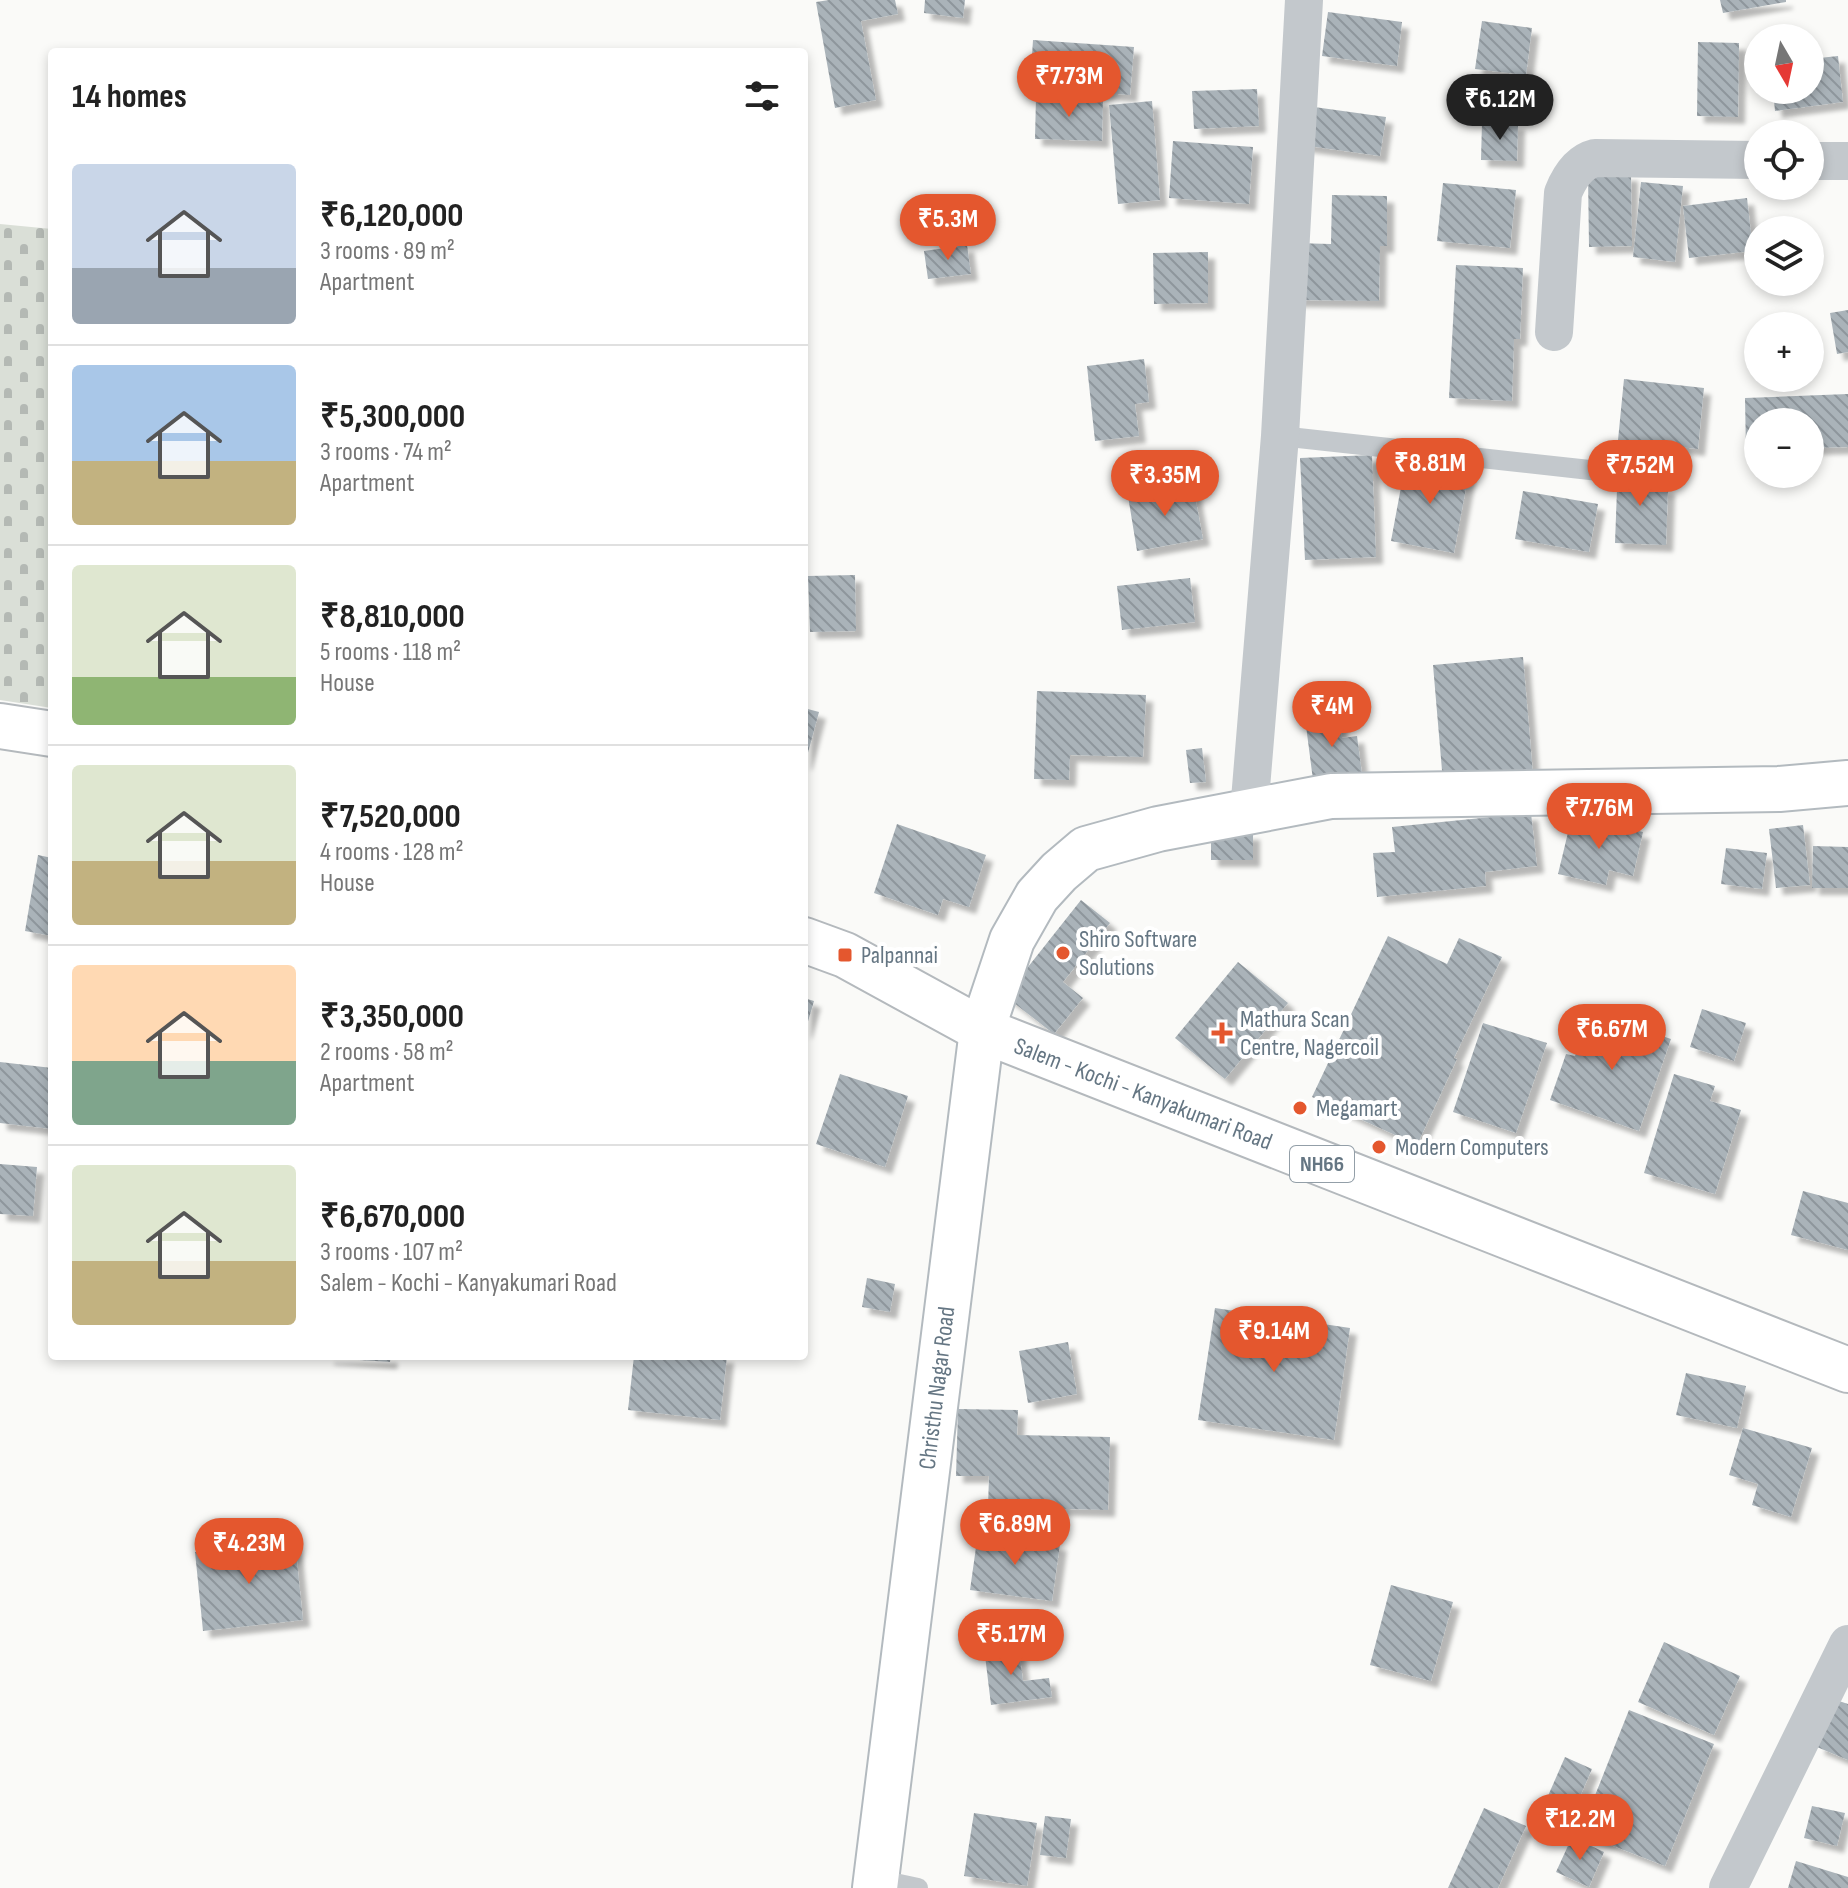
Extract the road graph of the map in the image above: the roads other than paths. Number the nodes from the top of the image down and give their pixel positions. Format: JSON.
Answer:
{"nodes":[{"id":1,"x":1304,"y":0,"type":"edge"},
{"id":2,"x":1744,"y":160,"type":"edge"},
{"id":3,"x":1824,"y":161,"type":"edge"},
{"id":4,"x":1848,"y":161,"type":"edge"},
{"id":5,"x":1554,"y":332,"type":"dead end"},
{"id":6,"x":1280,"y":436,"type":"junction"},
{"id":7,"x":1599,"y":471,"type":"dead end"},
{"id":8,"x":0,"y":726,"type":"edge"},
{"id":9,"x":48,"y":733,"type":"edge"},
{"id":10,"x":1848,"y":783,"type":"edge"},
{"id":11,"x":1249,"y":812,"type":"junction"},
{"id":12,"x":808,"y":941,"type":"edge"},
{"id":13,"x":982,"y":1030,"type":"junction"},
{"id":14,"x":1848,"y":1370,"type":"edge"},
{"id":15,"x":1848,"y":1644,"type":"edge"},
{"id":16,"x":875,"y":1884,"type":"edge"},
{"id":17,"x":918,"y":1888,"type":"edge"},
{"id":18,"x":1728,"y":1888,"type":"edge"}],
"edges":[{"from":1,"to":6,"type":"street"},
{"from":2,"to":5,"type":"street"},
{"from":3,"to":4,"type":"street"},
{"from":6,"to":7,"type":"lane"},
{"from":6,"to":11,"type":"street"},
{"from":8,"to":9,"type":"main road"},
{"from":10,"to":11,"type":"main road","name":"Christhu Nagar Road"},
{"from":11,"to":13,"type":"main road","name":"Christhu Nagar Road"},
{"from":12,"to":13,"type":"main road","name":"Salem - Kochi - Kanyakumari Road","number":"NH66"},
{"from":13,"to":14,"type":"main road","name":"Salem - Kochi - Kanyakumari Road","number":"NH66"},
{"from":13,"to":16,"type":"main road","name":"Christhu Nagar Road"},
{"from":15,"to":18,"type":"street"},
{"from":16,"to":17,"type":"lane"}]}
